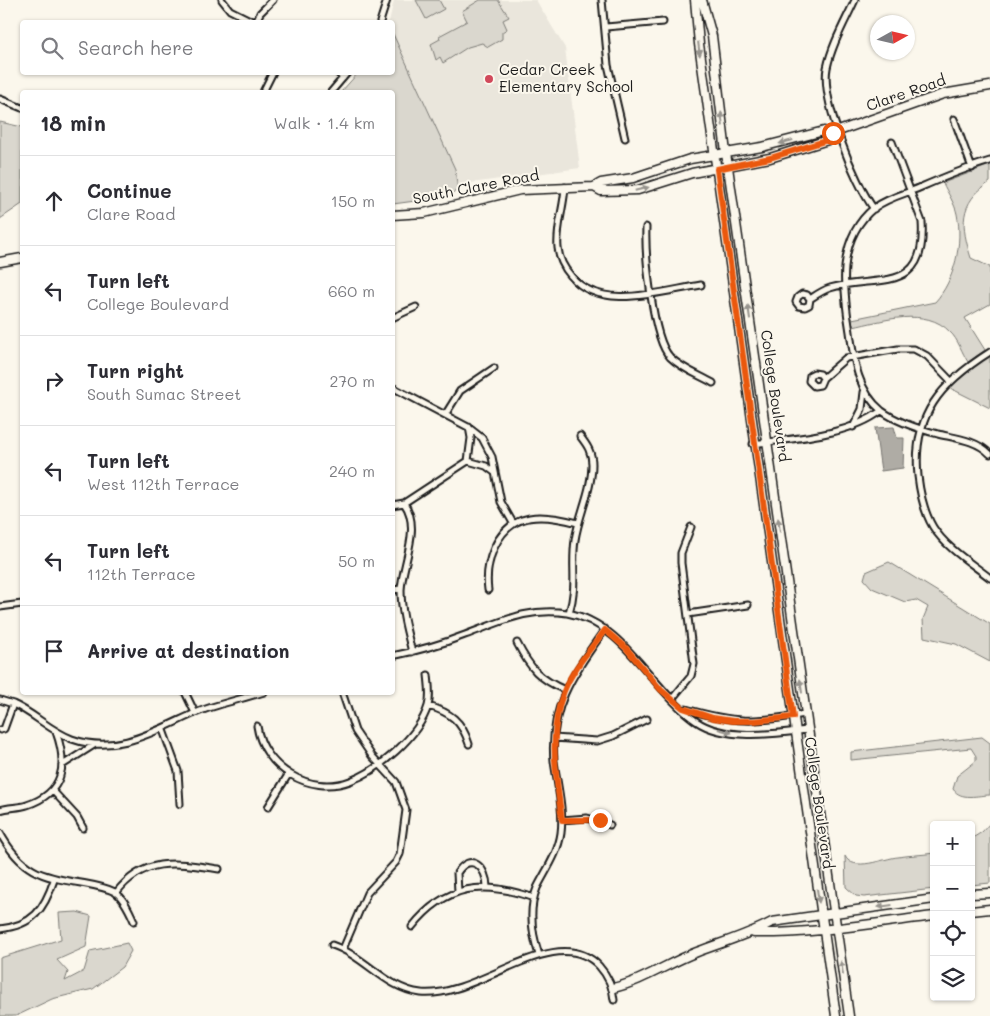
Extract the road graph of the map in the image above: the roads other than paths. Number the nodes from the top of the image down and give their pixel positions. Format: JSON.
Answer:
{"nodes":[{"id":1,"x":222,"y":0,"type":"edge"},
{"id":2,"x":273,"y":0,"type":"edge"},
{"id":3,"x":387,"y":0,"type":"edge"},
{"id":4,"x":602,"y":0,"type":"edge"},
{"id":5,"x":695,"y":0,"type":"edge"},
{"id":6,"x":702,"y":0,"type":"edge"},
{"id":7,"x":855,"y":0,"type":"edge"},
{"id":8,"x":251,"y":20,"type":"edge"},
{"id":9,"x":256,"y":20,"type":"edge"},
{"id":10,"x":381,"y":20,"type":"edge"},
{"id":11,"x":662,"y":22,"type":"dead end"},
{"id":12,"x":606,"y":28,"type":"junction"},
{"id":13,"x":272,"y":75,"type":"edge"},
{"id":14,"x":340,"y":75,"type":"edge"},
{"id":15,"x":346,"y":75,"type":"edge"},
{"id":16,"x":343,"y":78,"type":"junction"},
{"id":17,"x":990,"y":86,"type":"edge"},
{"id":18,"x":264,"y":90,"type":"edge"},
{"id":19,"x":334,"y":90,"type":"edge"},
{"id":20,"x":0,"y":99,"type":"edge"},
{"id":21,"x":20,"y":107,"type":"edge"},
{"id":22,"x":954,"y":119,"type":"dead end"},
{"id":23,"x":836,"y":132,"type":"junction"},
{"id":24,"x":625,"y":138,"type":"dead end"},
{"id":25,"x":892,"y":142,"type":"dead end"},
{"id":26,"x":726,"y":153,"type":"junction"},
{"id":27,"x":714,"y":155,"type":"junction"},
{"id":28,"x":990,"y":162,"type":"edge"},
{"id":29,"x":728,"y":167,"type":"junction"},
{"id":30,"x":972,"y":168,"type":"junction"},
{"id":31,"x":717,"y":169,"type":"junction"},
{"id":32,"x":565,"y":187,"type":"junction"},
{"id":33,"x":594,"y":187,"type":"junction"},
{"id":34,"x":911,"y":192,"type":"junction"},
{"id":35,"x":874,"y":209,"type":"junction"},
{"id":36,"x":395,"y":215,"type":"edge"},
{"id":37,"x":646,"y":227,"type":"dead end"},
{"id":38,"x":20,"y":258,"type":"edge"},
{"id":39,"x":0,"y":262,"type":"edge"},
{"id":40,"x":701,"y":285,"type":"dead end"},
{"id":41,"x":844,"y":286,"type":"junction"},
{"id":42,"x":652,"y":292,"type":"junction"},
{"id":43,"x":810,"y":299,"type":"dead end"},
{"id":44,"x":416,"y":307,"type":"dead end"},
{"id":45,"x":395,"y":317,"type":"edge"},
{"id":46,"x":990,"y":352,"type":"edge"},
{"id":47,"x":853,"y":356,"type":"junction"},
{"id":48,"x":494,"y":368,"type":"dead end"},
{"id":49,"x":823,"y":378,"type":"dead end"},
{"id":50,"x":951,"y":381,"type":"junction"},
{"id":51,"x":713,"y":383,"type":"dead end"},
{"id":52,"x":395,"y":391,"type":"edge"},
{"id":53,"x":864,"y":391,"type":"junction"},
{"id":54,"x":881,"y":411,"type":"junction"},
{"id":55,"x":446,"y":415,"type":"junction"},
{"id":56,"x":468,"y":427,"type":"junction"},
{"id":57,"x":853,"y":427,"type":"junction"},
{"id":58,"x":921,"y":428,"type":"junction"},
{"id":59,"x":580,"y":436,"type":"dead end"},
{"id":60,"x":767,"y":442,"type":"junction"},
{"id":61,"x":753,"y":444,"type":"junction"},
{"id":62,"x":990,"y":454,"type":"edge"},
{"id":63,"x":468,"y":461,"type":"junction"},
{"id":64,"x":494,"y":473,"type":"junction"},
{"id":65,"x":404,"y":503,"type":"junction"},
{"id":66,"x":395,"y":504,"type":"edge"},
{"id":67,"x":578,"y":523,"type":"junction"},
{"id":68,"x":513,"y":524,"type":"junction"},
{"id":69,"x":691,"y":527,"type":"dead end"},
{"id":70,"x":990,"y":578,"type":"edge"},
{"id":71,"x":401,"y":589,"type":"junction"},
{"id":72,"x":395,"y":590,"type":"edge"},
{"id":73,"x":488,"y":590,"type":"dead end"},
{"id":74,"x":20,"y":604,"type":"edge"},
{"id":75,"x":748,"y":605,"type":"dead end"},
{"id":76,"x":0,"y":607,"type":"edge"},
{"id":77,"x":569,"y":613,"type":"junction"},
{"id":78,"x":688,"y":614,"type":"junction"},
{"id":79,"x":605,"y":630,"type":"junction"},
{"id":80,"x":517,"y":643,"type":"dead end"},
{"id":81,"x":412,"y":652,"type":"junction"},
{"id":82,"x":395,"y":655,"type":"edge"},
{"id":83,"x":428,"y":675,"type":"dead end"},
{"id":84,"x":564,"y":690,"type":"junction"},
{"id":85,"x":186,"y":695,"type":"edge"},
{"id":86,"x":254,"y":695,"type":"edge"},
{"id":87,"x":343,"y":695,"type":"edge"},
{"id":88,"x":672,"y":698,"type":"junction"},
{"id":89,"x":0,"y":700,"type":"edge"},
{"id":90,"x":13,"y":704,"type":"junction"},
{"id":91,"x":428,"y":706,"type":"junction"},
{"id":92,"x":683,"y":708,"type":"junction"},
{"id":93,"x":195,"y":713,"type":"junction"},
{"id":94,"x":805,"y":714,"type":"junction"},
{"id":95,"x":793,"y":717,"type":"junction"},
{"id":96,"x":647,"y":719,"type":"dead end"},
{"id":97,"x":257,"y":726,"type":"dead end"},
{"id":98,"x":0,"y":730,"type":"edge"},
{"id":99,"x":163,"y":730,"type":"junction"},
{"id":100,"x":807,"y":730,"type":"junction"},
{"id":101,"x":794,"y":731,"type":"junction"},
{"id":102,"x":56,"y":732,"type":"junction"},
{"id":103,"x":554,"y":738,"type":"junction"},
{"id":104,"x":469,"y":744,"type":"dead end"},
{"id":105,"x":94,"y":745,"type":"junction"},
{"id":106,"x":64,"y":764,"type":"junction"},
{"id":107,"x":379,"y":764,"type":"junction"},
{"id":108,"x":288,"y":775,"type":"junction"},
{"id":109,"x":53,"y":790,"type":"junction"},
{"id":110,"x":180,"y":804,"type":"dead end"},
{"id":111,"x":268,"y":807,"type":"dead end"},
{"id":112,"x":0,"y":810,"type":"edge"},
{"id":113,"x":562,"y":820,"type":"junction"},
{"id":114,"x":610,"y":825,"type":"dead end"},
{"id":115,"x":83,"y":828,"type":"dead end"},
{"id":116,"x":0,"y":833,"type":"edge"},
{"id":117,"x":219,"y":868,"type":"dead end"},
{"id":118,"x":54,"y":880,"type":"junction"},
{"id":119,"x":487,"y":887,"type":"junction"},
{"id":120,"x":458,"y":892,"type":"junction"},
{"id":121,"x":116,"y":893,"type":"junction"},
{"id":122,"x":990,"y":893,"type":"edge"},
{"id":123,"x":975,"y":894,"type":"edge"},
{"id":124,"x":534,"y":898,"type":"junction"},
{"id":125,"x":930,"y":900,"type":"edge"},
{"id":126,"x":990,"y":909,"type":"edge"},
{"id":127,"x":975,"y":911,"type":"edge"},
{"id":128,"x":834,"y":913,"type":"junction"},
{"id":129,"x":821,"y":914,"type":"junction"},
{"id":130,"x":930,"y":916,"type":"edge"},
{"id":131,"x":134,"y":921,"type":"dead end"},
{"id":132,"x":412,"y":927,"type":"dead end"},
{"id":133,"x":836,"y":928,"type":"junction"},
{"id":134,"x":0,"y":929,"type":"edge"},
{"id":135,"x":823,"y":930,"type":"junction"},
{"id":136,"x":752,"y":933,"type":"junction"},
{"id":137,"x":332,"y":945,"type":"dead end"},
{"id":138,"x":343,"y":949,"type":"junction"},
{"id":139,"x":539,"y":955,"type":"junction"},
{"id":140,"x":612,"y":988,"type":"junction"},
{"id":141,"x":614,"y":1000,"type":"dead end"},
{"id":142,"x":836,"y":1016,"type":"edge"},
{"id":143,"x":849,"y":1016,"type":"edge"}],
"edges":[{"from":1,"to":8,"type":"street"},
{"from":2,"to":9,"type":"street"},
{"from":3,"to":10,"type":"street"},
{"from":4,"to":12,"type":"street"},
{"from":5,"to":27,"type":"street","name":"College Boulevard","one_way":true},
{"from":26,"to":6,"type":"street","name":"College Boulevard","one_way":true},
{"from":7,"to":23,"type":"street"},
{"from":11,"to":12,"type":"street"},
{"from":12,"to":24,"type":"street"},
{"from":13,"to":18,"type":"street"},
{"from":14,"to":16,"type":"street"},
{"from":15,"to":16,"type":"street"},
{"from":16,"to":19,"type":"street"},
{"from":17,"to":23,"type":"street","name":"Clare Road"},
{"from":20,"to":21,"type":"street"},
{"from":22,"to":30,"type":"street"},
{"from":23,"to":26,"type":"street","name":"Clare Road","one_way":true},
{"from":23,"to":29,"type":"street","name":"Clare Road"},
{"from":23,"to":35,"type":"street"},
{"from":25,"to":34,"type":"street"},
{"from":26,"to":27,"type":"street","name":"South Clare Road"},
{"from":26,"to":29,"type":"street","name":"College Boulevard"},
{"from":27,"to":31,"type":"street","name":"College Boulevard"},
{"from":27,"to":33,"type":"street","name":"South Clare Road"},
{"from":28,"to":30,"type":"street"},
{"from":29,"to":31,"type":"street","name":"South Clare Road"},
{"from":60,"to":29,"type":"street","name":"College Boulevard","one_way":true},
{"from":30,"to":34,"type":"street"},
{"from":33,"to":31,"type":"street","name":"South Clare Road","one_way":true},
{"from":31,"to":61,"type":"street","name":"College Boulevard"},
{"from":32,"to":33,"type":"street","name":"South Clare Road"},
{"from":32,"to":36,"type":"street","name":"South Clare Road"},
{"from":32,"to":42,"type":"street"},
{"from":34,"to":35,"type":"street"},
{"from":34,"to":41,"type":"street"},
{"from":35,"to":41,"type":"street"},
{"from":37,"to":42,"type":"street"},
{"from":38,"to":39,"type":"street"},
{"from":40,"to":42,"type":"street"},
{"from":41,"to":43,"type":"street"},
{"from":41,"to":47,"type":"street"},
{"from":42,"to":51,"type":"street"},
{"from":44,"to":45,"type":"street"},
{"from":46,"to":50,"type":"street"},
{"from":47,"to":49,"type":"street"},
{"from":47,"to":50,"type":"street"},
{"from":47,"to":53,"type":"street"},
{"from":48,"to":55,"type":"street"},
{"from":50,"to":58,"type":"street"},
{"from":52,"to":55,"type":"street"},
{"from":53,"to":54,"type":"street"},
{"from":53,"to":57,"type":"street"},
{"from":54,"to":57,"type":"street"},
{"from":54,"to":58,"type":"street"},
{"from":55,"to":56,"type":"street"},
{"from":56,"to":63,"type":"street"},
{"from":56,"to":64,"type":"street"},
{"from":57,"to":60,"type":"street"},
{"from":58,"to":62,"type":"street"},
{"from":58,"to":70,"type":"street"},
{"from":59,"to":67,"type":"street"},
{"from":60,"to":61,"type":"street"},
{"from":94,"to":60,"type":"street","name":"College Boulevard","one_way":true},
{"from":61,"to":95,"type":"street","name":"College Boulevard"},
{"from":63,"to":64,"type":"street"},
{"from":63,"to":65,"type":"street"},
{"from":64,"to":68,"type":"street"},
{"from":65,"to":66,"type":"street"},
{"from":65,"to":71,"type":"street"},
{"from":67,"to":68,"type":"street"},
{"from":67,"to":77,"type":"street"},
{"from":68,"to":73,"type":"street"},
{"from":69,"to":78,"type":"street"},
{"from":71,"to":72,"type":"street"},
{"from":71,"to":81,"type":"street"},
{"from":74,"to":76,"type":"street"},
{"from":75,"to":78,"type":"street"},
{"from":77,"to":79,"type":"street"},
{"from":77,"to":81,"type":"street"},
{"from":78,"to":88,"type":"street"},
{"from":79,"to":84,"type":"street"},
{"from":79,"to":88,"type":"street"},
{"from":80,"to":84,"type":"street"},
{"from":81,"to":82,"type":"street"},
{"from":83,"to":91,"type":"street"},
{"from":84,"to":103,"type":"street"},
{"from":85,"to":93,"type":"street"},
{"from":86,"to":93,"type":"street"},
{"from":87,"to":107,"type":"street"},
{"from":88,"to":92,"type":"street"},
{"from":89,"to":90,"type":"street"},
{"from":90,"to":98,"type":"street"},
{"from":90,"to":102,"type":"street"},
{"from":91,"to":104,"type":"street"},
{"from":91,"to":107,"type":"street"},
{"from":92,"to":95,"type":"street"},
{"from":92,"to":101,"type":"street","one_way":true},
{"from":93,"to":99,"type":"street"},
{"from":94,"to":95,"type":"street"},
{"from":94,"to":100,"type":"street","name":"College Boulevard"},
{"from":95,"to":101,"type":"street","name":"College Boulevard"},
{"from":96,"to":103,"type":"street"},
{"from":97,"to":108,"type":"street"},
{"from":99,"to":105,"type":"street"},
{"from":99,"to":110,"type":"street"},
{"from":100,"to":101,"type":"street"},
{"from":100,"to":128,"type":"street","name":"College Boulevard"},
{"from":101,"to":129,"type":"street","name":"College Boulevard","one_way":true},
{"from":102,"to":105,"type":"street"},
{"from":102,"to":106,"type":"street"},
{"from":103,"to":113,"type":"street"},
{"from":105,"to":106,"type":"street"},
{"from":106,"to":109,"type":"street"},
{"from":107,"to":108,"type":"street"},
{"from":107,"to":138,"type":"street"},
{"from":108,"to":111,"type":"street"},
{"from":109,"to":112,"type":"street"},
{"from":109,"to":115,"type":"street"},
{"from":113,"to":114,"type":"street"},
{"from":113,"to":124,"type":"street"},
{"from":116,"to":118,"type":"street"},
{"from":117,"to":121,"type":"street"},
{"from":118,"to":121,"type":"street"},
{"from":118,"to":134,"type":"street"},
{"from":119,"to":120,"type":"street"},
{"from":119,"to":120,"type":"street"},
{"from":119,"to":124,"type":"street"},
{"from":120,"to":132,"type":"street"},
{"from":121,"to":131,"type":"street"},
{"from":122,"to":123,"type":"street"},
{"from":124,"to":139,"type":"street"},
{"from":125,"to":128,"type":"street","one_way":true},
{"from":126,"to":127,"type":"street"},
{"from":128,"to":129,"type":"street"},
{"from":128,"to":133,"type":"street","name":"College Boulevard"},
{"from":129,"to":135,"type":"street","name":"College Boulevard"},
{"from":129,"to":136,"type":"street"},
{"from":130,"to":133,"type":"street"},
{"from":133,"to":135,"type":"street"},
{"from":143,"to":133,"type":"street","name":"College Boulevard","one_way":true},
{"from":135,"to":136,"type":"street"},
{"from":135,"to":142,"type":"street","name":"College Boulevard"},
{"from":136,"to":140,"type":"street"},
{"from":137,"to":138,"type":"street"},
{"from":138,"to":139,"type":"street"},
{"from":139,"to":140,"type":"street"},
{"from":140,"to":141,"type":"street"}]}
